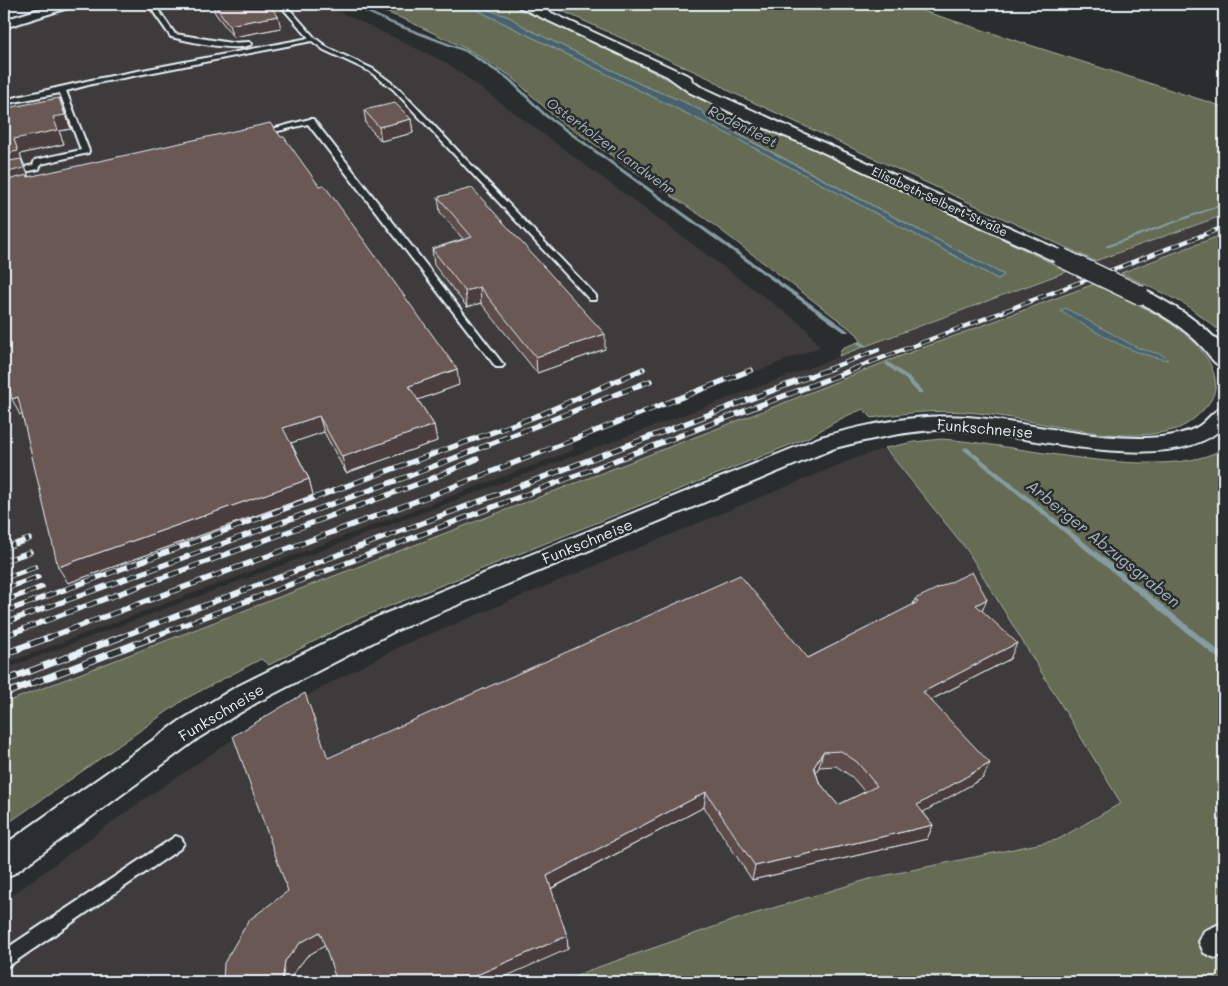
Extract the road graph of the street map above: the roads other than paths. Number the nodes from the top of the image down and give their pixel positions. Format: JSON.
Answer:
{"nodes":[{"id":1,"x":67,"y":4,"type":"edge"},
{"id":2,"x":152,"y":4,"type":"edge"},
{"id":3,"x":282,"y":4,"type":"edge"},
{"id":4,"x":523,"y":4,"type":"edge"},
{"id":5,"x":4,"y":24,"type":"edge"},
{"id":6,"x":306,"y":32,"type":"junction"},
{"id":7,"x":297,"y":34,"type":"dead end"},
{"id":8,"x":270,"y":39,"type":"dead end"},
{"id":9,"x":313,"y":39,"type":"junction"},
{"id":10,"x":62,"y":90,"type":"junction"},
{"id":11,"x":4,"y":102,"type":"edge"},
{"id":12,"x":253,"y":135,"type":"edge"},
{"id":13,"x":4,"y":174,"type":"edge"},
{"id":14,"x":593,"y":298,"type":"dead end"},
{"id":15,"x":1224,"y":361,"type":"edge"},
{"id":16,"x":499,"y":365,"type":"dead end"},
{"id":17,"x":1224,"y":414,"type":"edge"},
{"id":18,"x":176,"y":843,"type":"dead end"},
{"id":19,"x":4,"y":863,"type":"edge"},
{"id":20,"x":4,"y":959,"type":"edge"}],
"edges":[{"from":1,"to":5,"type":"street"},
{"from":2,"to":8,"type":"lane"},
{"from":3,"to":6,"type":"lane"},
{"from":4,"to":15,"type":"street","name":"Elisabeth-Selbert-Straße","bridge":true},
{"from":6,"to":7,"type":"lane"},
{"from":6,"to":9,"type":"lane"},
{"from":9,"to":10,"type":"lane"},
{"from":9,"to":14,"type":"lane"},
{"from":10,"to":11,"type":"lane"},
{"from":10,"to":13,"type":"lane"},
{"from":12,"to":16,"type":"lane"},
{"from":17,"to":19,"type":"street","name":"Funkschneise"},
{"from":18,"to":20,"type":"lane"}]}
